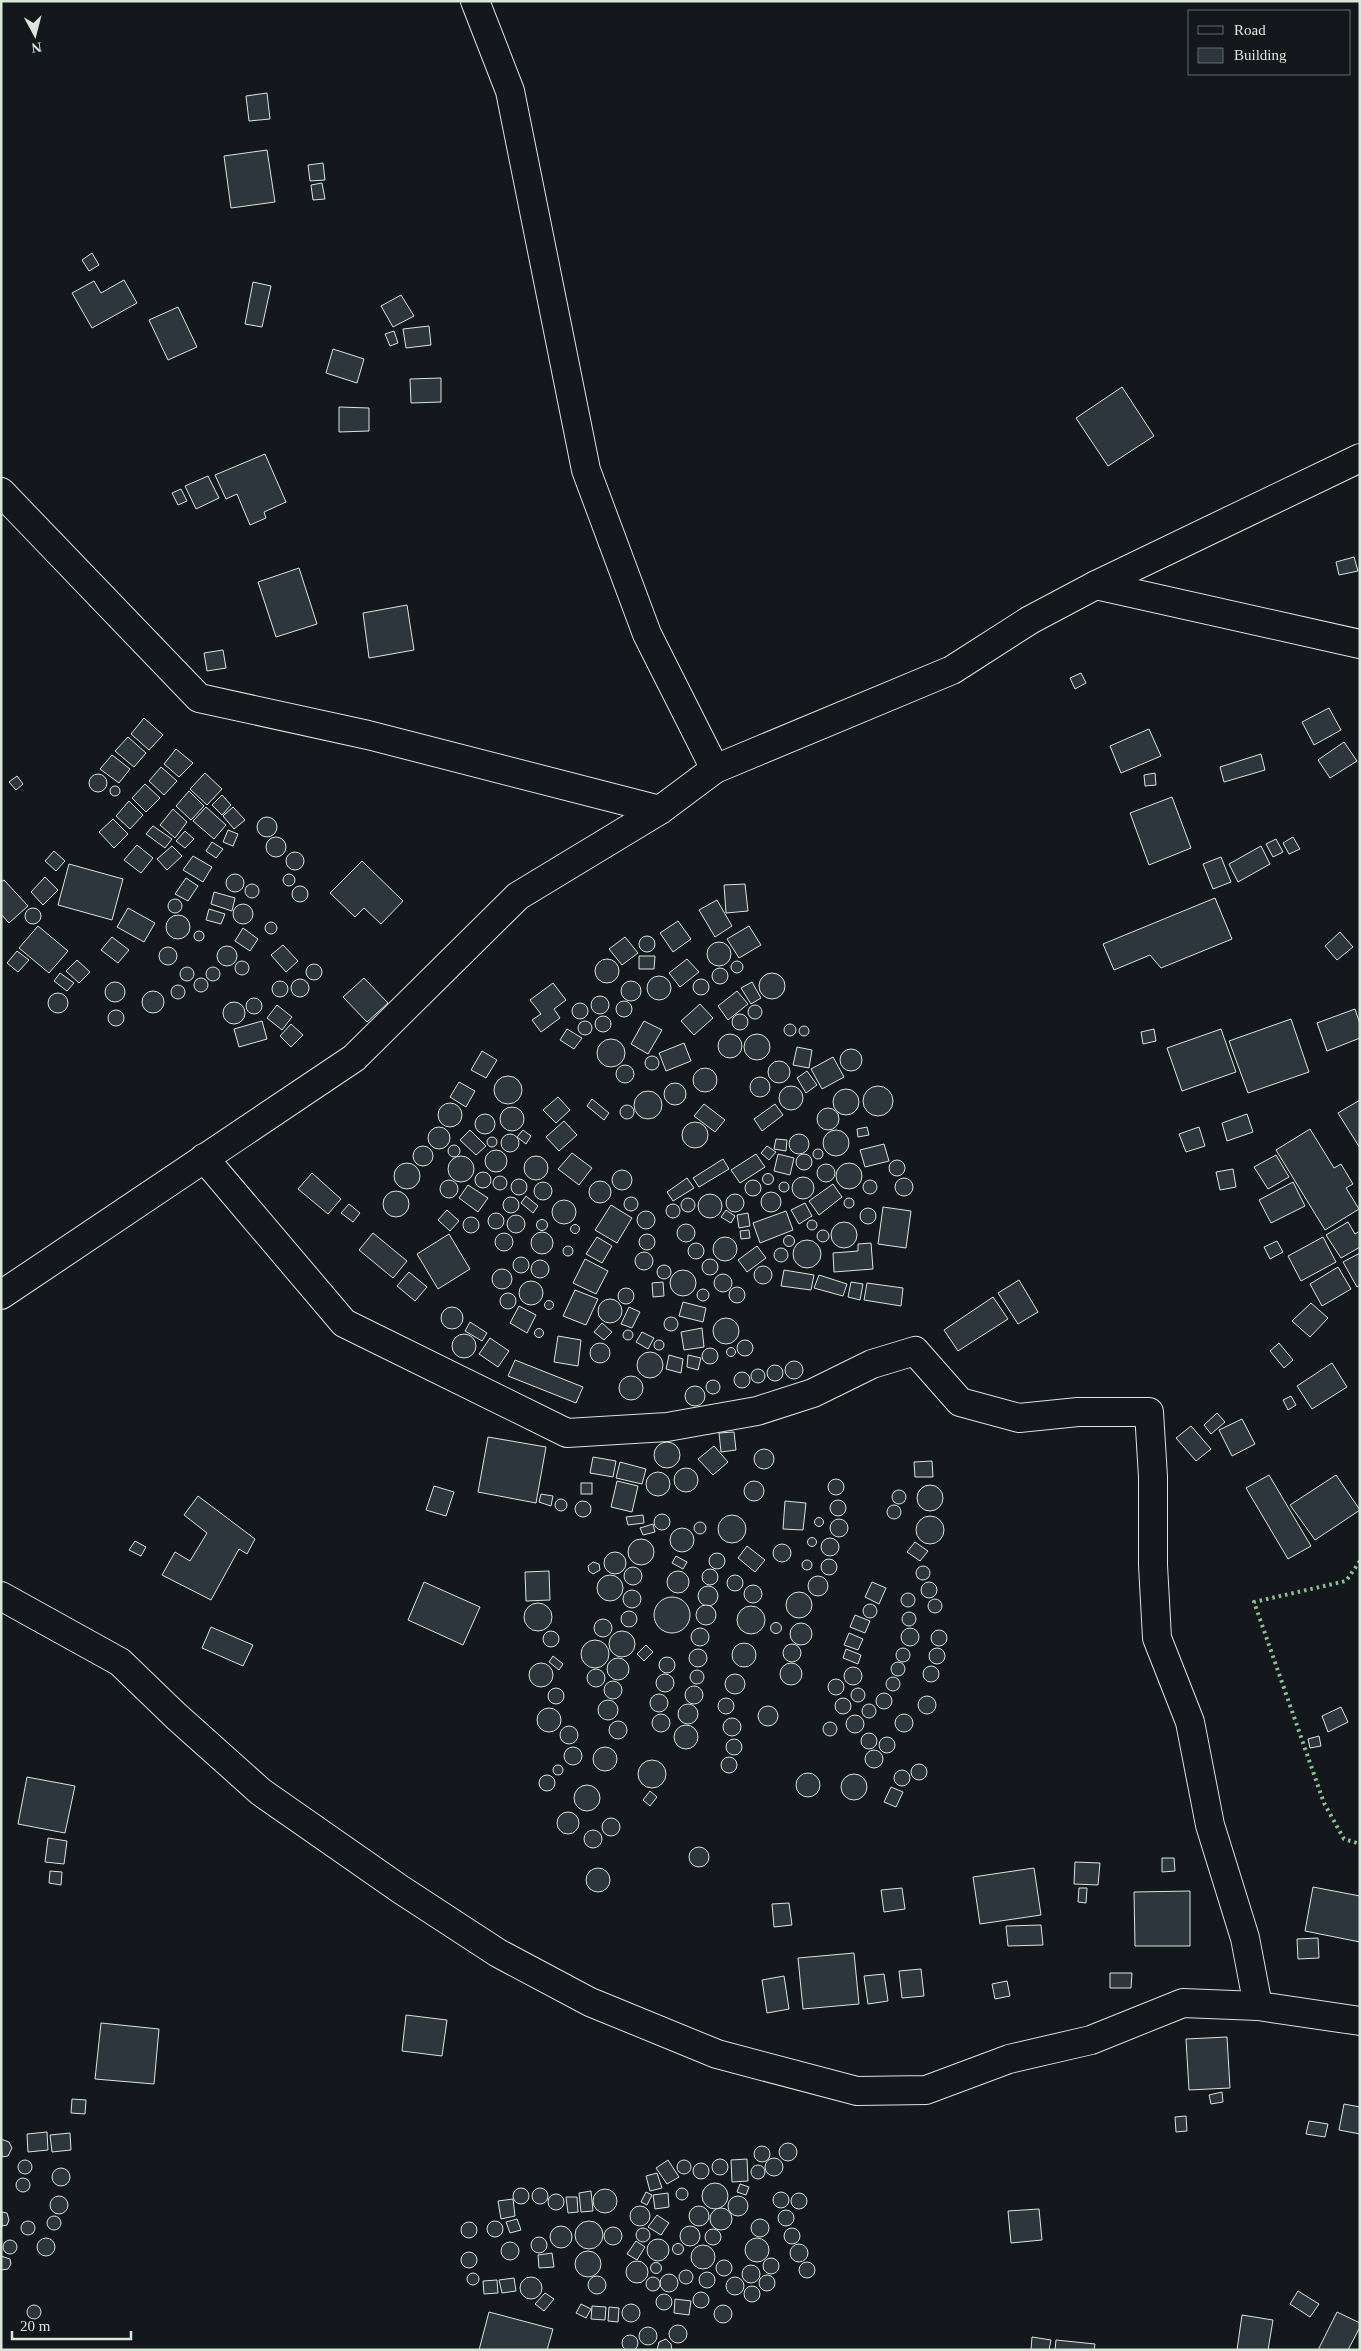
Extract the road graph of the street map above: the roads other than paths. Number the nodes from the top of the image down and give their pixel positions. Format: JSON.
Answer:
{"nodes":[{"id":1,"x":475,"y":1,"type":"edge"},
{"id":2,"x":1360,"y":458,"type":"edge"},
{"id":3,"x":1,"y":492,"type":"edge"},
{"id":4,"x":1096,"y":586,"type":"junction"},
{"id":5,"x":1360,"y":644,"type":"edge"},
{"id":6,"x":715,"y":768,"type":"junction"},
{"id":7,"x":660,"y":810,"type":"junction"},
{"id":8,"x":204,"y":1158,"type":"junction"},
{"id":9,"x":1,"y":1295,"type":"edge"},
{"id":10,"x":1,"y":1596,"type":"edge"},
{"id":11,"x":1258,"y":2006,"type":"junction"},
{"id":12,"x":1360,"y":2021,"type":"edge"}],
"edges":[{"from":1,"to":6,"type":"street"},
{"from":2,"to":4,"type":"street"},
{"from":3,"to":7,"type":"street"},
{"from":4,"to":5,"type":"street"},
{"from":4,"to":6,"type":"street"},
{"from":6,"to":7,"type":"street"},
{"from":7,"to":8,"type":"street"},
{"from":8,"to":9,"type":"street"},
{"from":8,"to":11,"type":"street"},
{"from":10,"to":11,"type":"street"},
{"from":11,"to":12,"type":"street"}]}
